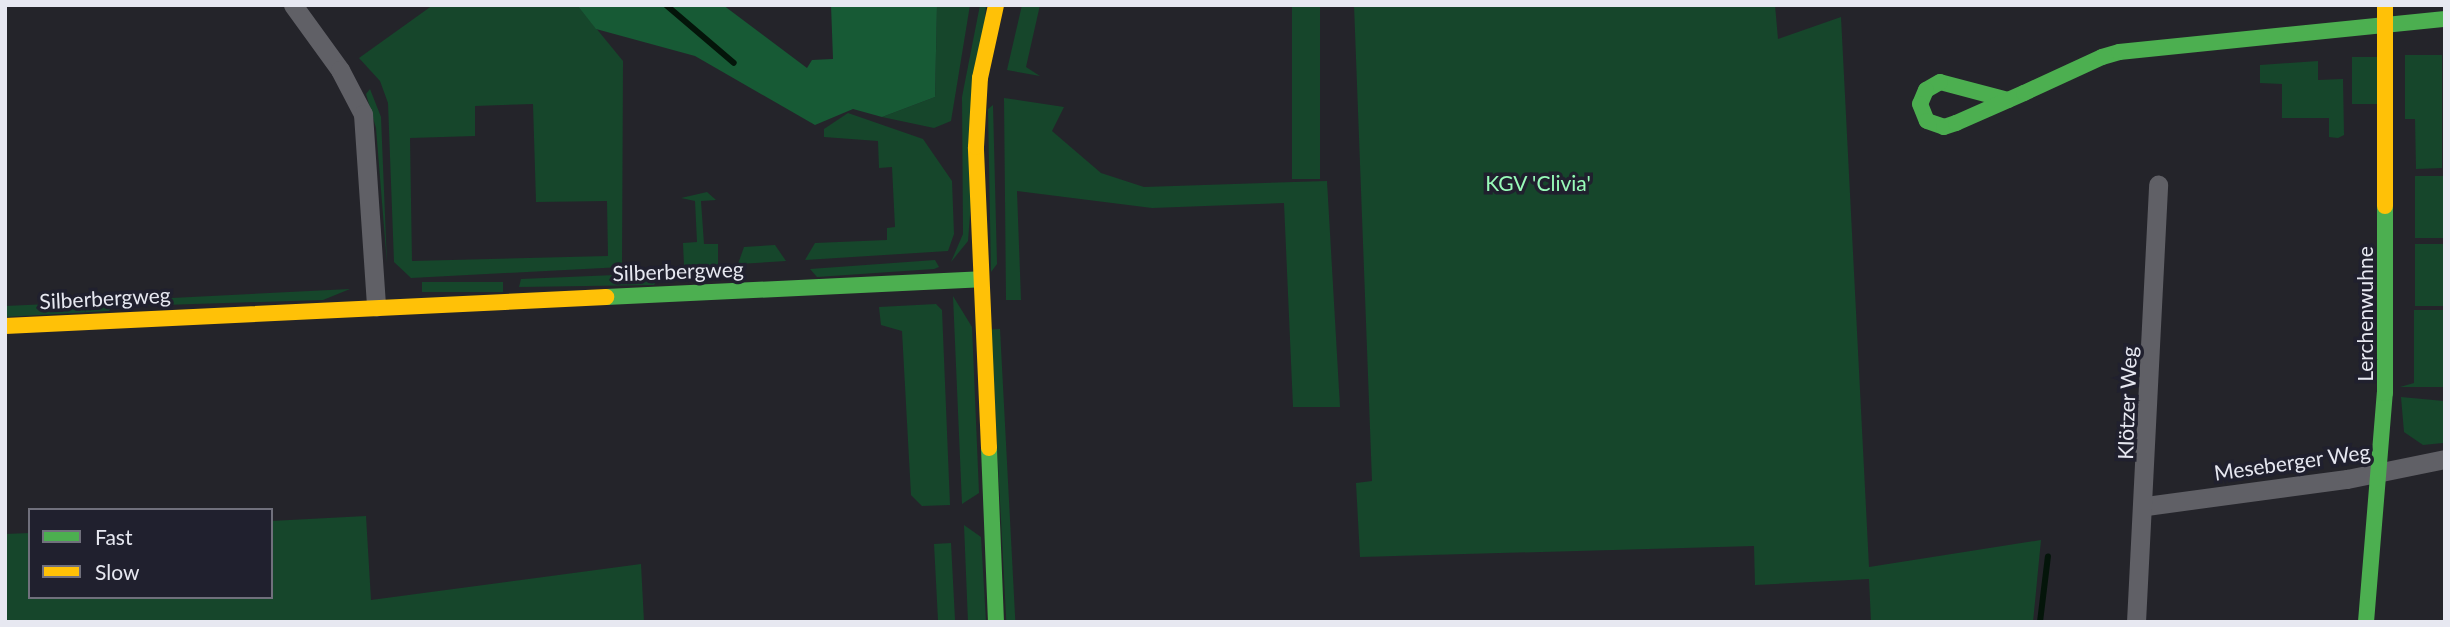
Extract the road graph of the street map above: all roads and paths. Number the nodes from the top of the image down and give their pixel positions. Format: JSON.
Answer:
{"nodes":[{"id":1,"x":293,"y":5,"type":"edge"},
{"id":2,"x":996,"y":5,"type":"edge"},
{"id":3,"x":2385,"y":13,"type":"edge"},
{"id":4,"x":2445,"y":19,"type":"edge"},
{"id":5,"x":2008,"y":100,"type":"junction"},
{"id":6,"x":2158,"y":185,"type":"dead end"},
{"id":7,"x":981,"y":279,"type":"junction"},
{"id":8,"x":376,"y":307,"type":"junction"},
{"id":9,"x":5,"y":326,"type":"edge"},
{"id":10,"x":2445,"y":459,"type":"edge"},
{"id":11,"x":2381,"y":472,"type":"junction"},
{"id":12,"x":2146,"y":506,"type":"junction"},
{"id":13,"x":996,"y":622,"type":"edge"},
{"id":14,"x":2136,"y":622,"type":"edge"},
{"id":15,"x":2366,"y":622,"type":"edge"}],
"edges":[{"from":1,"to":8,"type":"street"},
{"from":2,"to":7,"type":"street"},
{"from":3,"to":4,"type":"street"},
{"from":3,"to":5,"type":"street"},
{"from":3,"to":11,"type":"street","name":"Lerchenwuhne"},
{"from":5,"to":5,"type":"street"},
{"from":6,"to":12,"type":"street","name":"Klötzer Weg"},
{"from":7,"to":8,"type":"street","name":"Silberbergweg"},
{"from":7,"to":13,"type":"street"},
{"from":8,"to":9,"type":"street","name":"Silberbergweg"},
{"from":10,"to":11,"type":"street","name":"Meseberger Weg"},
{"from":11,"to":12,"type":"street","name":"Meseberger Weg"},
{"from":11,"to":15,"type":"street","name":"Lerchenwuhne"},
{"from":12,"to":14,"type":"street","name":"Klötzer Weg"}]}
